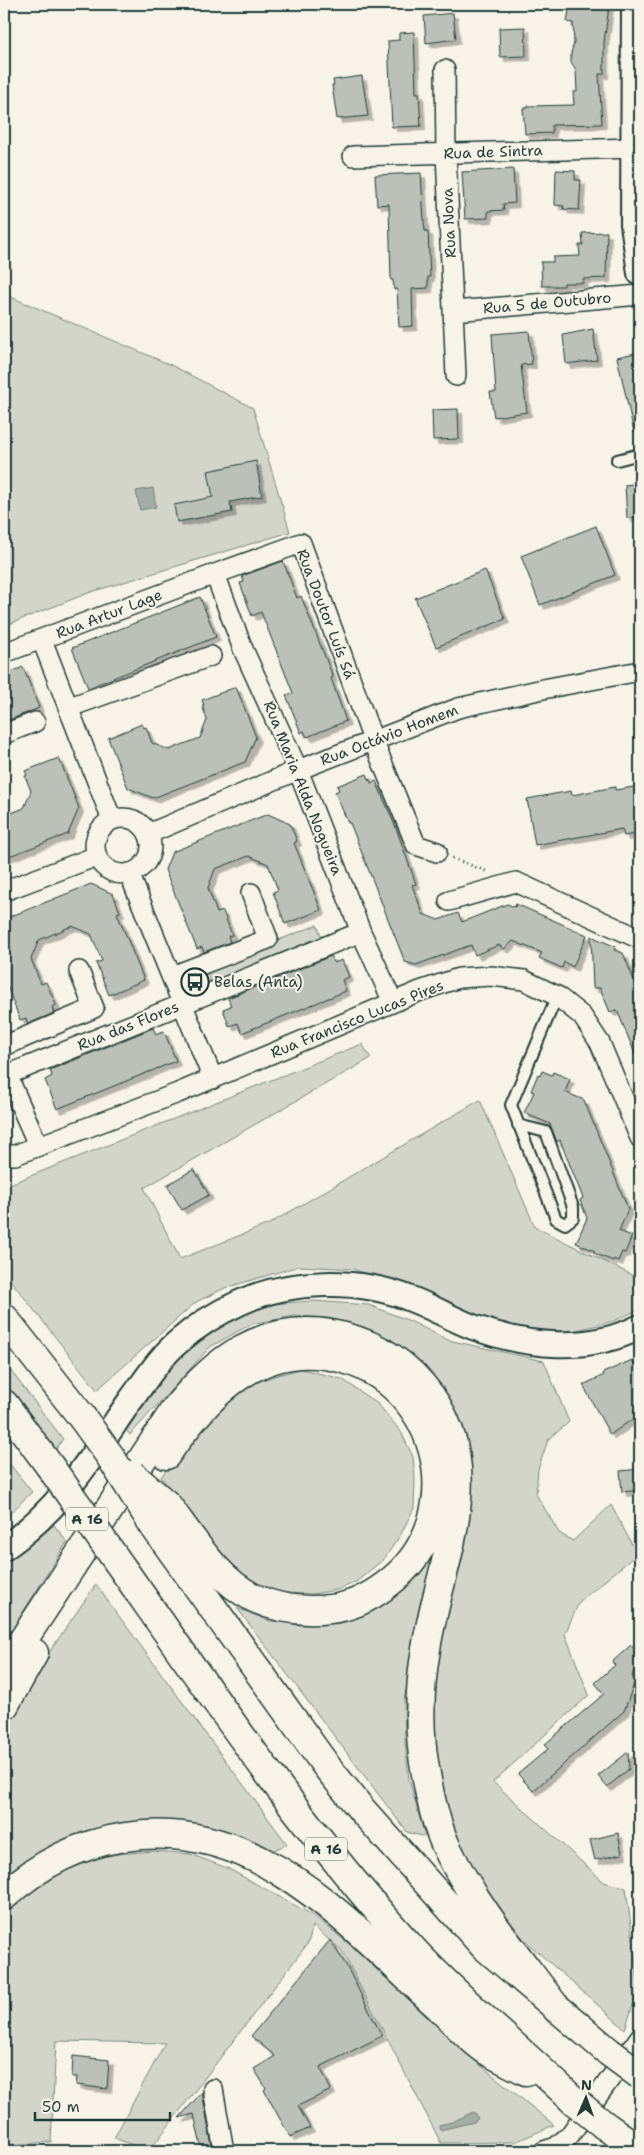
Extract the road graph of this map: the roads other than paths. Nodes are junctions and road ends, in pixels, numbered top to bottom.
1 (634, 4) edge
2 (445, 70) dead end
3 (634, 148) junction
4 (446, 153) junction
5 (353, 156) dead end
6 (640, 273) edge
7 (640, 295) edge
8 (454, 312) junction
9 (456, 376) dead end
10 (640, 454) edge
11 (618, 460) dead end
12 (214, 574) junction
13 (42, 640) junction
14 (4, 653) edge
15 (211, 656) dead end
16 (640, 672) edge
17 (70, 707) junction
18 (35, 722) dead end
19 (4, 734) edge
20 (373, 740) junction
21 (298, 770) junction
22 (112, 820) junction
23 (148, 834) junction
24 (438, 852) road end
25 (97, 856) junction
26 (129, 873) junction
27 (4, 891) edge
28 (251, 893) dead end
29 (449, 901) dead end
30 (361, 932) junction
31 (640, 939) edge
32 (79, 971) dead end
33 (172, 976) junction
34 (557, 996) junction
35 (393, 1002) junction
36 (183, 1004) junction
37 (4, 1046) edge
38 (5, 1071) edge
39 (213, 1079) junction
40 (518, 1125) junction
41 (640, 1138) edge
42 (38, 1145) junction
43 (4, 1155) edge
44 (4, 1318) edge
45 (640, 1327) edge
46 (4, 1404) edge
47 (161, 1516) junction
48 (4, 1548) edge
49 (4, 1669) edge
50 (4, 1706) edge
51 (4, 1896) edge
52 (557, 2009) junction
53 (640, 2037) edge
54 (640, 2075) edge
55 (213, 2089) dead end
56 (569, 2096) junction
57 (640, 2150) edge
58 (224, 2151) edge
59 (544, 2151) edge

1 - 3 street
2 - 4 street, Rua Nova
3 - 4 street, Rua de Sintra
3 - 6 street
4 - 5 street, Rua de Sintra
4 - 8 street, Rua Nova
7 - 8 street, Rua 5 de Outubro
8 - 9 street, Rua Nova
10 - 11 lane
12 - 13 street, Rua Artur Lage
12 - 20 street, Rua Doutor Luís Sá
12 - 21 street, Rua Maria Alda Nogueira
13 - 14 street, Rua Artur Lage
13 - 17 street
15 - 17 street
16 - 20 street, Rua Octávio Homem
17 - 22 street
18 - 19 street
20 - 21 street, Rua Octávio Homem
20 - 24 street, Rua Doutor Luís Sá
21 - 23 street, Rua Octávio Homem
21 - 30 street, Rua Maria Alda Nogueira
22 - 23 street
22 - 25 street
23 - 26 street
25 - 26 street
25 - 27 street
26 - 33 street
28 - 33 street
29 - 31 street
30 - 35 street, Rua Maria Alda Nogueira
30 - 36 street, Rua das Flores
32 - 37 street
33 - 36 street
34 - 35 street, Rua Francisco Lucas Pires
34 - 40 lane
34 - 41 street, Rua Francisco Lucas Pires
35 - 39 street, Rua Francisco Lucas Pires
36 - 38 street, Rua das Flores
36 - 39 street
38 - 42 street
39 - 42 street, Rua Francisco Lucas Pires
40 - 40 lane
42 - 43 street, Rua Francisco Lucas Pires
44 - 47 highway, bridge
45 - 48 street
46 - 56 highway, A 16, bridge
47 - 50 highway
47 - 52 highway
49 - 52 highway
51 - 56 highway
52 - 54 highway, bridge
53 - 59 street
55 - 58 street
56 - 57 highway, A 16, bridge

